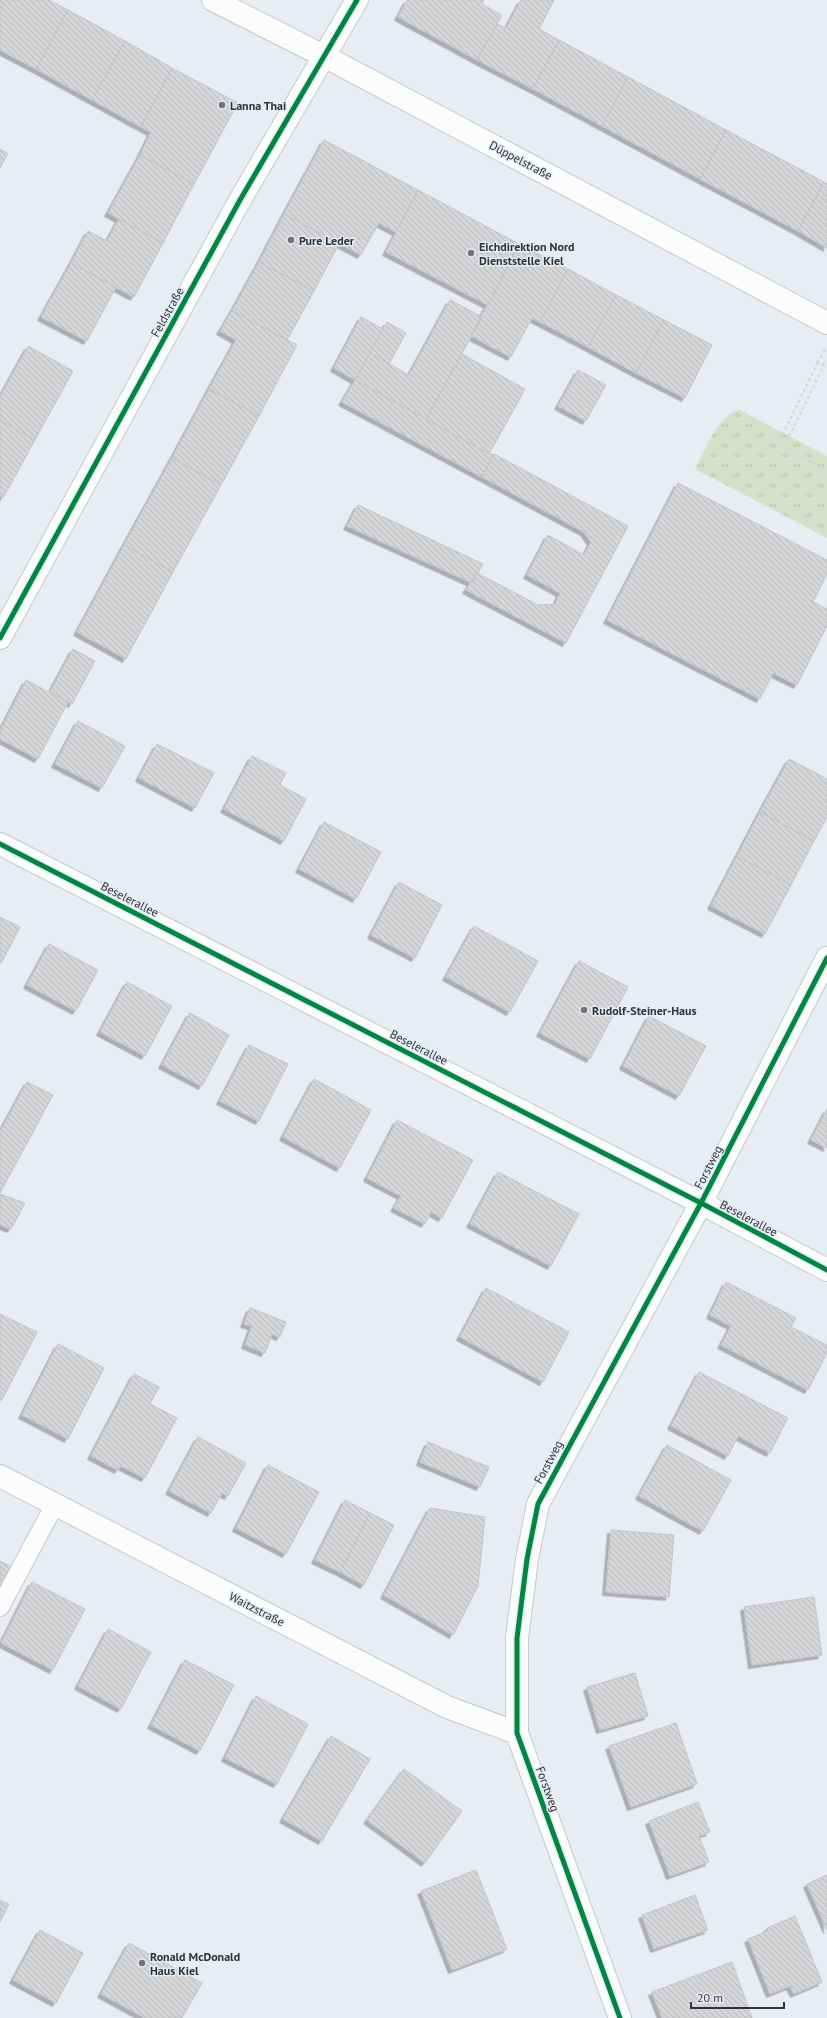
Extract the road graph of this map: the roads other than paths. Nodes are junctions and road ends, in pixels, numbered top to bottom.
1 (213, 0) edge
2 (357, 0) edge
3 (324, 56) junction
4 (827, 322) edge
5 (0, 638) edge
6 (0, 844) edge
7 (827, 958) edge
8 (701, 1203) junction
9 (827, 1270) edge
10 (0, 1476) edge
11 (55, 1504) junction
12 (0, 1607) edge
13 (517, 1733) junction
14 (620, 2018) edge

1 - 3 street, Düppelstraße
2 - 3 street, Feldstraße
3 - 4 street, Düppelstraße
3 - 5 street, Feldstraße
6 - 8 street, Beselerallee
7 - 8 street, Forstweg
8 - 9 street, Beselerallee
8 - 13 street, Forstweg
10 - 11 street, Waitzstraße
11 - 12 lane
11 - 13 street, Waitzstraße
13 - 14 street, Forstweg

